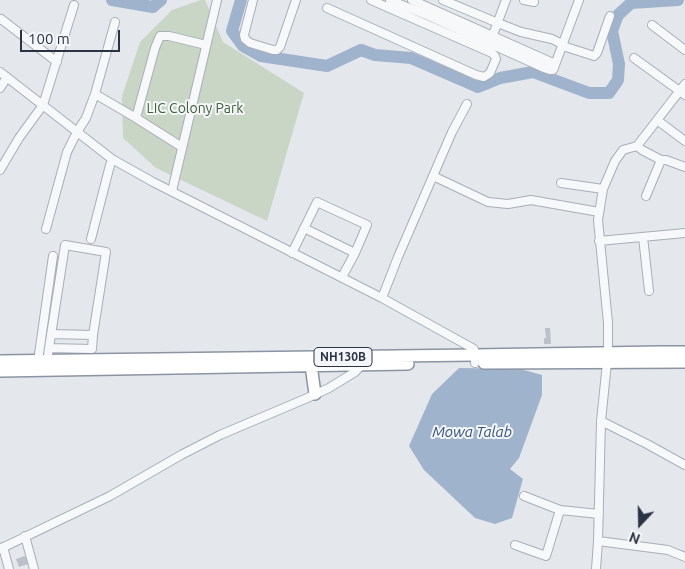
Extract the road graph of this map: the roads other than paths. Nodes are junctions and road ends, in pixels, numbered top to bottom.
1 (217, 0) edge
2 (253, 0) edge
3 (296, 0) edge
4 (370, 0) edge
5 (390, 0) edge
6 (443, 0) edge
7 (506, 0) edge
8 (524, 0) edge
9 (578, 0) edge
10 (534, 2) dead end
11 (416, 4) edge
12 (74, 5) dead end
13 (327, 8) dead end
14 (610, 16) dead end
15 (412, 18) junction
16 (0, 20) edge
17 (115, 22) dead end
18 (498, 23) junction
19 (652, 26) dead end
20 (492, 40) junction
21 (526, 42) junction
22 (562, 44) junction
23 (206, 45) junction
24 (685, 50) edge
25 (634, 58) dead end
26 (57, 62) junction
27 (554, 65) junction
28 (0, 72) edge
29 (7, 77) junction
30 (0, 88) edge
31 (683, 90) edge
32 (95, 94) junction
33 (467, 104) dead end
34 (44, 105) junction
35 (136, 118) junction
36 (658, 120) junction
37 (77, 132) junction
38 (685, 141) edge
39 (637, 146) junction
40 (182, 147) junction
41 (112, 159) junction
42 (661, 160) junction
43 (685, 167) edge
44 (0, 170) edge
45 (433, 176) junction
46 (561, 183) dead end
47 (603, 189) junction
48 (172, 192) junction
49 (646, 196) dead end
50 (599, 212) junction
51 (304, 228) junction
52 (46, 229) dead end
53 (685, 233) edge
54 (643, 237) junction
55 (91, 239) dead end
56 (599, 241) junction
57 (292, 253) junction
58 (355, 253) junction
59 (53, 256) dead end
60 (342, 277) junction
61 (649, 291) dead end
62 (382, 298) junction
63 (51, 334) junction
64 (93, 336) junction
65 (49, 348) junction
66 (685, 352) edge
67 (608, 357) junction
68 (475, 359) junction
69 (0, 361) edge
70 (43, 361) junction
71 (685, 362) edge
72 (362, 365) junction
73 (312, 366) junction
74 (0, 371) edge
75 (315, 394) junction
76 (601, 421) junction
77 (685, 465) edge
78 (524, 496) dead end
79 (560, 510) junction
80 (599, 514) junction
81 (25, 536) junction
82 (598, 541) junction
83 (515, 545) dead end
84 (2, 548) edge
85 (685, 557) edge
86 (9, 569) edge
87 (34, 569) edge
88 (596, 569) edge

1 - 23 street
2 - 3 street
4 - 15 street
5 - 11 street
6 - 18 street
7 - 18 street
8 - 10 street
9 - 22 street
11 - 15 street
11 - 20 street
12 - 26 street
13 - 15 street
14 - 22 street
16 - 26 street
17 - 32 street
18 - 20 street
18 - 21 street
19 - 24 street
20 - 21 street
20 - 27 street
21 - 22 street
21 - 27 street
22 - 27 street
23 - 35 street
23 - 40 street
25 - 31 street
26 - 34 street
28 - 29 street
29 - 30 street
29 - 34 street
31 - 36 street
32 - 35 street
32 - 37 street
33 - 45 street
34 - 37 street
34 - 44 street
35 - 40 street
36 - 38 street
36 - 39 street
37 - 41 street
37 - 52 street
39 - 42 street
39 - 47 street
40 - 48 street
41 - 48 street
41 - 55 street
42 - 43 street
42 - 49 street
45 - 50 street
45 - 62 street
46 - 47 street
47 - 50 street
48 - 57 street
50 - 56 street
51 - 57 street
51 - 58 street
51 - 58 street
53 - 54 street
54 - 56 street
54 - 61 street
56 - 67 street
57 - 60 street
58 - 60 street
59 - 70 street
60 - 62 street
62 - 68 street
63 - 64 street
63 - 64 street
63 - 65 street
64 - 65 street
65 - 70 street
66 - 67 highway, NH130B
67 - 68 highway, NH130B
67 - 71 highway, NH130B
67 - 76 street
68 - 70 highway, NH130B
68 - 72 highway, NH130B
69 - 70 highway, NH130B
72 - 73 highway, NH130B
72 - 75 street
73 - 74 highway, NH130B
73 - 75 highway
75 - 81 street
76 - 77 street
76 - 80 street
78 - 79 street
79 - 80 street
79 - 83 street
80 - 82 street
81 - 84 street
81 - 87 street
82 - 85 street
82 - 88 street
84 - 86 street

